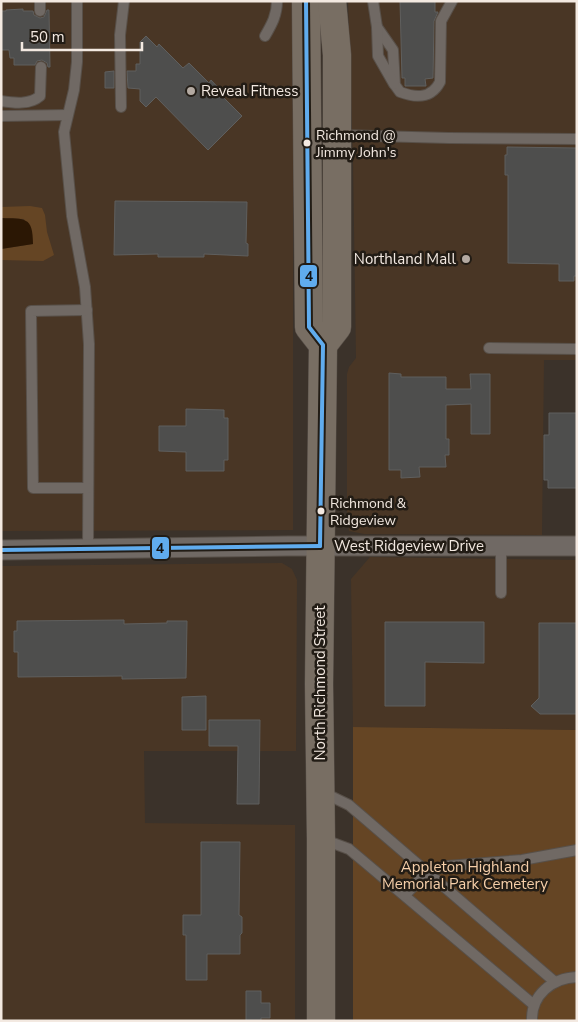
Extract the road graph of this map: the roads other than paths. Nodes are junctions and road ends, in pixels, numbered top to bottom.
1 (76, 1) edge
2 (124, 1) edge
3 (277, 1) edge
4 (306, 1) edge
5 (332, 1) edge
6 (373, 1) edge
7 (452, 1) edge
8 (377, 27) junction
9 (264, 36) dead end
10 (41, 67) dead end
11 (395, 85) junction
12 (1, 100) edge
13 (121, 107) dead end
14 (67, 115) junction
15 (1, 116) edge
16 (337, 135) junction
17 (577, 139) edge
18 (87, 310) junction
19 (322, 345) junction
20 (489, 348) dead end
21 (577, 348) edge
22 (88, 488) junction
23 (501, 545) junction
24 (320, 546) junction
25 (577, 546) edge
26 (88, 549) junction
27 (1, 550) edge
28 (501, 593) dead end
29 (321, 791) junction
30 (322, 839) junction
31 (577, 850) edge
32 (427, 872) junction
33 (405, 895) junction
34 (577, 977) edge
35 (555, 982) junction
36 (534, 1005) junction
37 (321, 1021) edge
38 (532, 1021) edge

1 - 14 lane
2 - 13 lane
3 - 9 lane
4 - 19 main road
5 - 16 main road
6 - 8 lane
7 - 11 lane
8 - 11 lane
8 - 11 lane
10 - 12 lane
14 - 15 lane
14 - 18 lane
16 - 17 lane
16 - 19 main road
18 - 22 lane
18 - 22 lane
19 - 24 main road, North Richmond Street
20 - 21 lane
22 - 26 lane
23 - 24 street, West Ridgeview Drive
23 - 25 street, West Ridgeview Drive
23 - 28 lane
24 - 26 street, West Ridgeview Drive
24 - 29 main road, North Richmond Street
26 - 27 street, West Ridgeview Drive
29 - 30 main road, North Richmond Street
29 - 32 lane
30 - 33 lane
30 - 37 main road, North Richmond Street
31 - 32 lane
32 - 33 lane
32 - 35 lane
33 - 36 lane
34 - 35 lane
35 - 36 lane
36 - 38 lane

